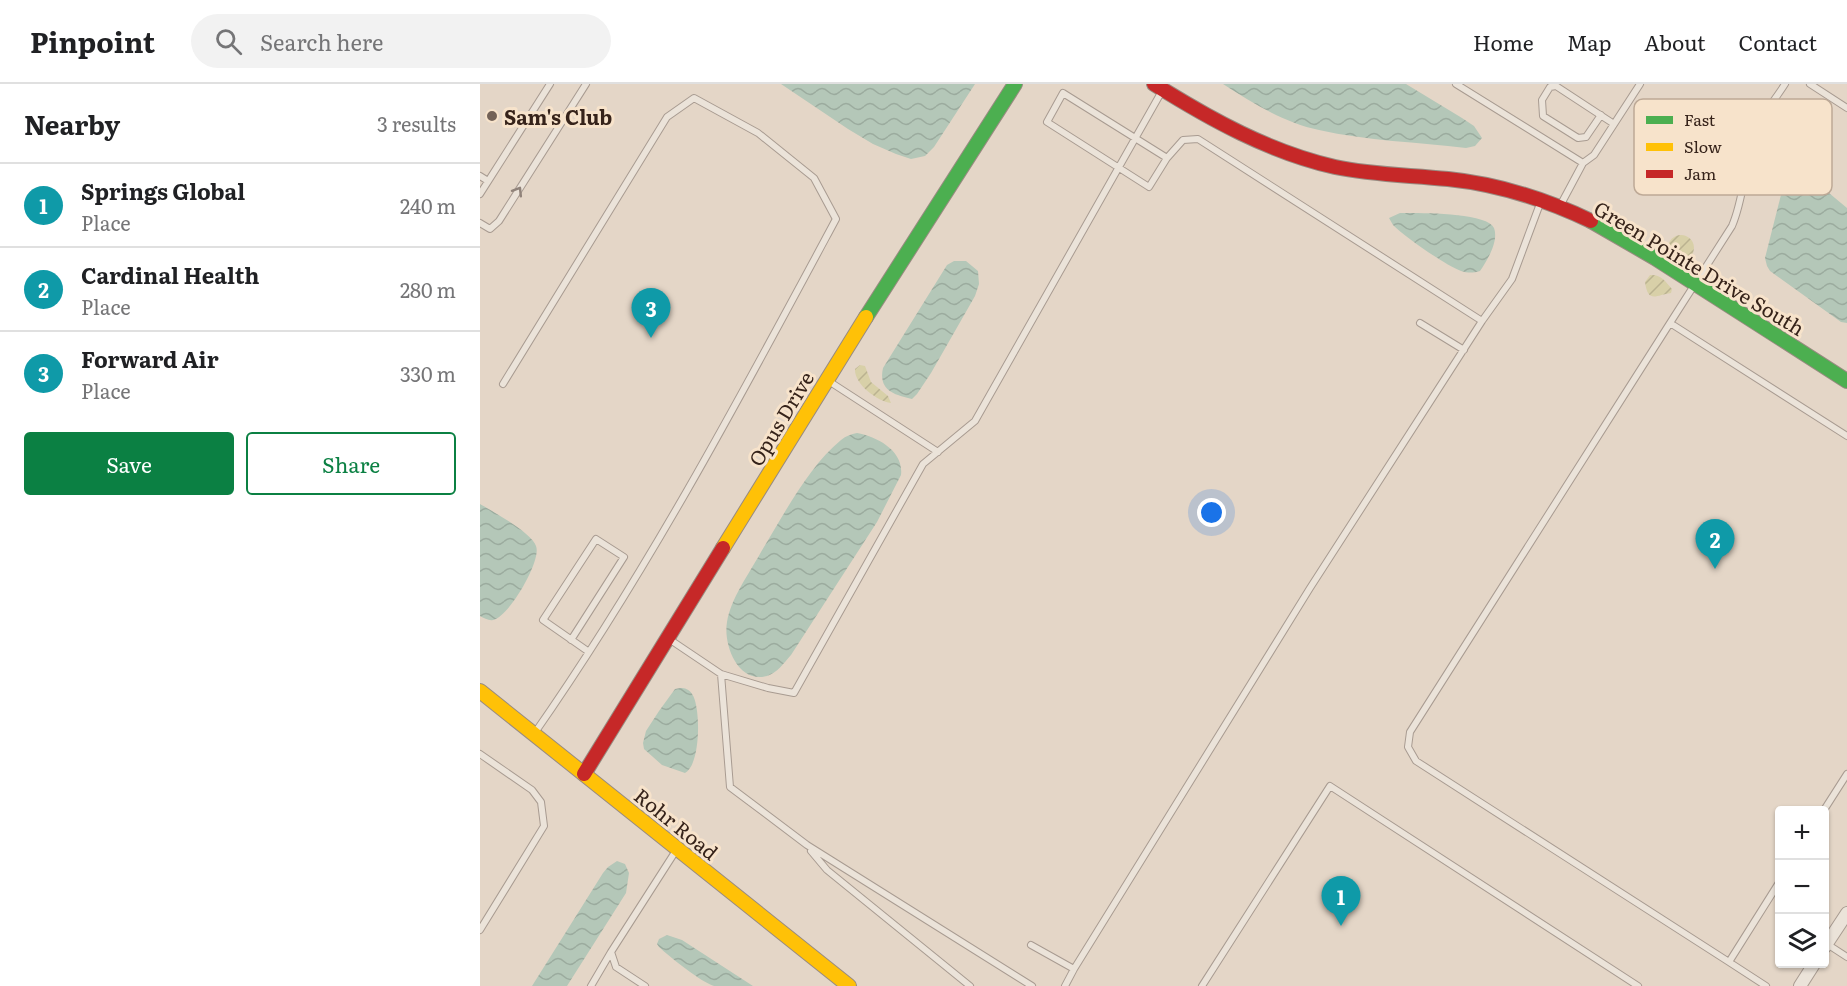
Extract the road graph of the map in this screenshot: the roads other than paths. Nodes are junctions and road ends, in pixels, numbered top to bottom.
1 (550, 84) edge
2 (586, 84) edge
3 (1014, 84) edge
4 (1456, 84) edge
5 (1640, 84) edge
6 (1785, 84) edge
7 (1810, 84) edge
8 (1158, 87) edge
9 (1776, 99) edge
10 (1847, 108) edge
11 (1601, 115) junction
12 (1614, 124) junction
13 (1135, 138) junction
14 (1167, 158) junction
15 (1583, 163) junction
16 (1118, 169) junction
17 (480, 176) edge
18 (488, 181) junction
19 (480, 194) edge
20 (1742, 195) edge
21 (1541, 200) junction
22 (1559, 207) junction
23 (480, 223) edge
24 (1695, 283) junction
25 (1482, 321) junction
26 (1420, 323) dead end
27 (1670, 323) junction
28 (1464, 350) junction
29 (826, 380) junction
30 (1847, 381) edge
31 (503, 384) dead end
32 (1847, 436) edge
33 (938, 452) junction
34 (669, 639) junction
35 (571, 640) junction
36 (589, 652) junction
37 (721, 674) junction
38 (480, 691) edge
39 (534, 734) junction
40 (480, 754) edge
41 (584, 774) junction
42 (1847, 774) edge
43 (1827, 806) edge
44 (807, 845) junction
45 (678, 849) junction
46 (1775, 887) edge
47 (1847, 913) edge
48 (480, 930) edge
49 (1829, 941) edge
50 (1031, 945) dead end
51 (1829, 948) edge
52 (611, 952) junction
53 (1847, 957) edge
54 (1729, 962) junction
55 (1811, 968) edge
56 (1074, 969) junction
57 (641, 985) edge
58 (591, 986) edge
59 (849, 986) edge
60 (970, 986) edge
61 (1032, 986) edge
62 (1065, 986) edge
63 (1202, 986) edge
64 (1638, 986) edge
65 (1766, 986) edge
66 (1800, 986) edge

1 - 18 lane
23 -> 2 lane
3 - 29 street, Opus Drive
4 - 15 lane
5 - 12 lane
6 - 9 lane
7 - 10 lane
8 - 13 lane
8 - 21 street, Green Pointe Drive South
11 - 11 lane
11 - 12 lane
12 - 15 lane
13 - 14 lane
13 - 16 lane
13 - 16 lane
14 - 16 lane
14 - 25 lane
15 - 22 lane
16 - 33 lane
17 - 18 lane
18 - 19 lane
20 - 24 lane
21 - 22 street, Green Pointe Drive South
21 - 25 lane
22 - 24 street, Green Pointe Drive South
24 - 27 lane
24 - 30 street, Green Pointe Drive South
25 - 28 lane
26 - 28 lane
27 - 32 lane
27 - 54 lane
28 - 56 lane
29 - 33 lane
29 - 34 street, Opus Drive
31 - 36 lane
33 - 37 lane
34 - 37 lane
34 - 41 street, Opus Drive
35 - 35 lane
35 - 36 lane
36 - 39 lane
37 - 44 lane
38 - 39 street, Rohr Road
39 - 41 street, Rohr Road
40 - 48 lane
41 - 45 street, Rohr Road
42 - 43 lane
44 - 60 lane
44 - 61 lane
45 - 52 lane
45 - 59 street, Rohr Road
46 - 54 lane
47 - 49 street
50 - 56 lane
51 - 53 lane
52 - 57 lane
52 - 58 lane
54 - 65 lane
55 - 66 street
56 - 62 lane
63 - 64 lane

